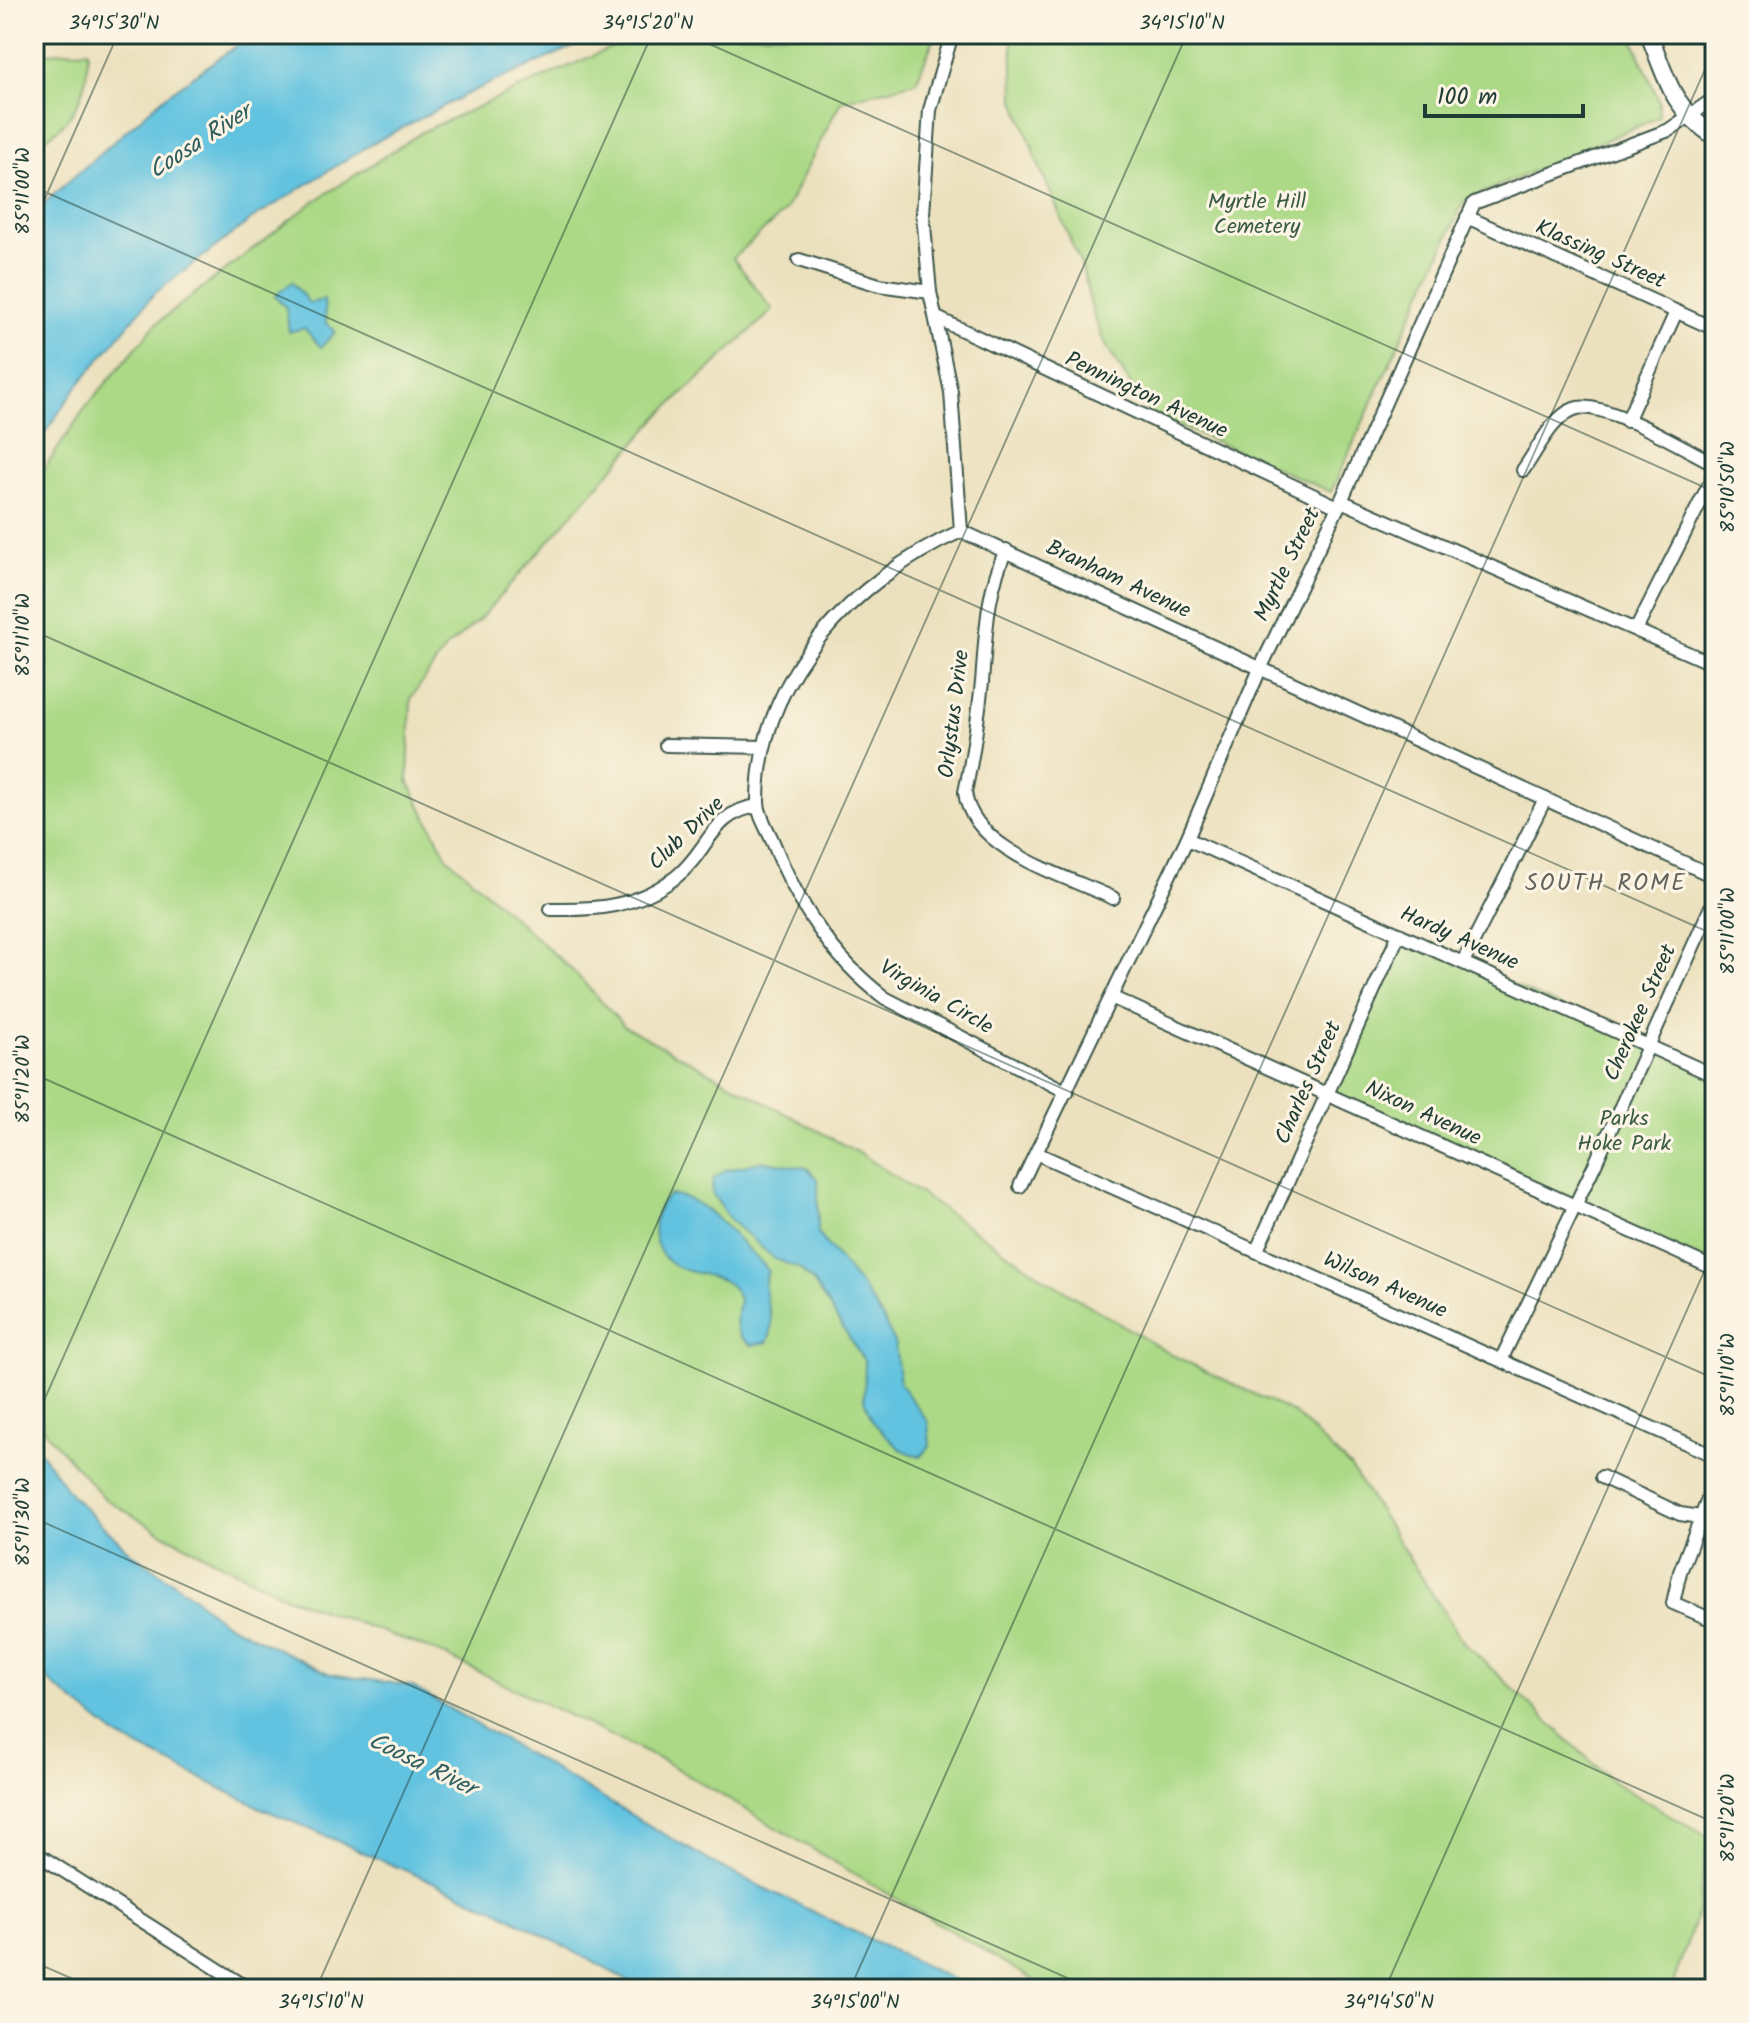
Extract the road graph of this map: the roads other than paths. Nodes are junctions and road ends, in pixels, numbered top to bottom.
1 (952, 34) edge
2 (1649, 34) edge
3 (1715, 98) edge
4 (1689, 119) junction
5 (1715, 137) edge
6 (1467, 217) junction
7 (799, 260) dead end
8 (930, 292) junction
9 (1676, 312) junction
10 (939, 319) junction
11 (1715, 329) edge
12 (1627, 421) junction
13 (1715, 464) edge
14 (1523, 470) dead end
15 (1715, 473) edge
16 (1339, 504) junction
17 (961, 531) junction
18 (1006, 550) junction
19 (1637, 628) junction
20 (1715, 665) edge
21 (1260, 669) junction
22 (666, 745) dead end
23 (764, 747) junction
24 (1545, 799) junction
25 (758, 806) junction
26 (1187, 839) junction
27 (1715, 877) edge
28 (1113, 898) dead end
29 (1715, 898) edge
30 (551, 909) dead end
31 (1399, 934) junction
32 (1463, 962) junction
33 (1113, 998) junction
34 (1648, 1046) junction
35 (1715, 1076) edge
36 (1327, 1091) junction
37 (1067, 1092) junction
38 (1038, 1154) junction
39 (1020, 1186) dead end
40 (1576, 1206) junction
41 (1257, 1250) junction
42 (1715, 1269) edge
43 (1501, 1360) junction
44 (1715, 1456) edge
45 (1602, 1477) dead end
46 (1715, 1481) edge
47 (1701, 1517) junction
48 (1715, 1621) edge
49 (34, 1852) edge
50 (240, 1988) edge

1 - 8 street
2 - 4 main road
3 - 4 street, Myrtle Street
4 - 5 main road
4 - 6 street, Myrtle Street
6 - 9 street, Klassing Street
6 - 16 street, Myrtle Street
7 - 8 street
8 - 10 street
9 - 11 street, Klassing Street
9 - 12 street
10 - 16 street, Pennington Avenue
10 - 17 street
12 - 13 street
12 - 14 street
15 - 19 street
16 - 19 street, Pennington Avenue
16 - 21 street, Myrtle Street
17 - 18 street, Branham Avenue
17 - 23 street, Virginia Circle
18 - 21 street, Branham Avenue
18 - 28 street, Orlystus Drive
19 - 20 street, Pennington Avenue
21 - 24 street, Branham Avenue
21 - 26 street, Myrtle Street
22 - 23 street
23 - 25 street, Virginia Circle
24 - 27 street, Branham Avenue
24 - 32 street
25 - 30 street, Club Drive
25 - 37 street, Virginia Circle
26 - 31 street, Hardy Avenue
26 - 33 street, Myrtle Street
29 - 34 street, Cherokee Street
31 - 32 street, Hardy Avenue
31 - 36 street, Charles Street
32 - 34 street, Hardy Avenue
33 - 36 street, Nixon Avenue
33 - 37 street, Myrtle Street
34 - 35 street, Hardy Avenue
34 - 40 street, Cherokee Street
36 - 40 street, Nixon Avenue
36 - 41 street, Charles Street
37 - 38 street, Myrtle Street
38 - 39 street, Myrtle Street
38 - 41 street, Wilson Avenue
40 - 42 street, Nixon Avenue
40 - 43 street, Cherokee Street
41 - 43 street, Wilson Avenue
43 - 44 street, Wilson Avenue
45 - 47 street
46 - 47 street
47 - 48 street
49 - 50 street

